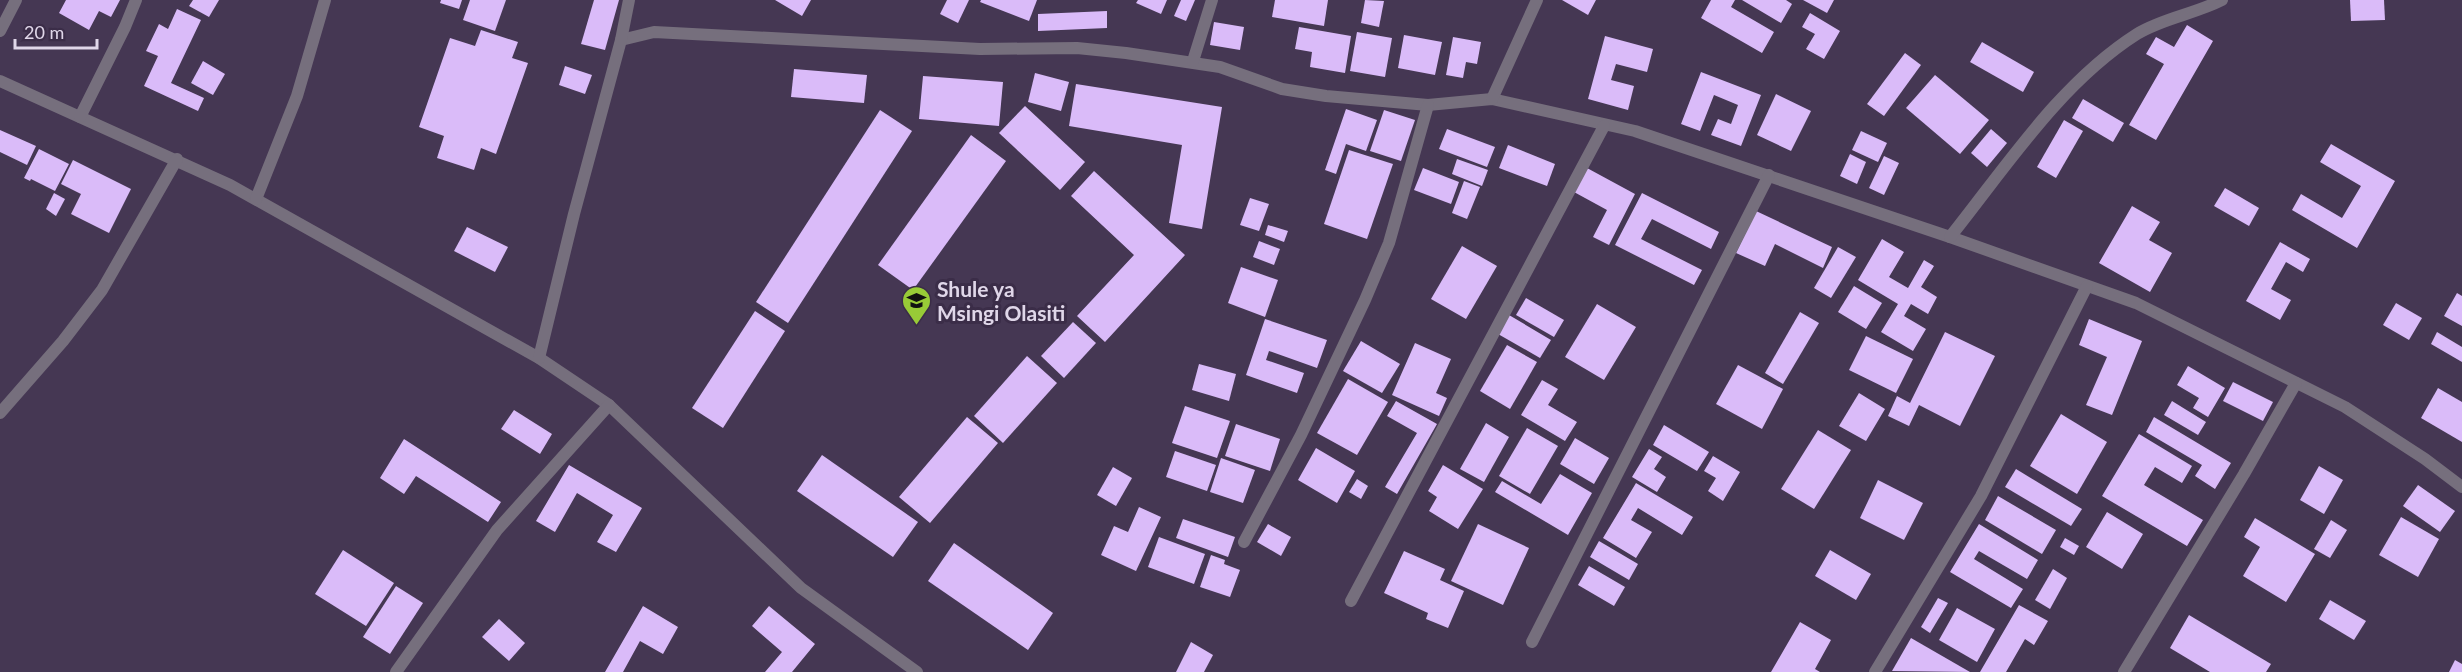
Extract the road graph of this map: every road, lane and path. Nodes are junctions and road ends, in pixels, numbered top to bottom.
1 (16, 0) edge
2 (136, 0) edge
3 (325, 0) edge
4 (629, 0) edge
5 (1212, 0) edge
6 (1537, 0) edge
7 (2222, 0) edge
8 (0, 31) edge
9 (621, 40) junction
10 (1192, 61) junction
11 (0, 81) edge
12 (1492, 99) junction
13 (1428, 105) junction
14 (80, 117) junction
15 (1604, 126) junction
16 (177, 159) junction
17 (1768, 175) junction
18 (256, 199) junction
19 (1950, 237) junction
20 (2087, 286) junction
21 (539, 358) junction
22 (2296, 383) junction
23 (609, 405) junction
24 (0, 413) edge
25 (2462, 487) edge
26 (1244, 542) dead end
27 (1351, 602) dead end
28 (1532, 642) dead end
29 (396, 672) edge
30 (917, 672) edge
31 (1875, 672) edge
32 (2124, 672) edge

1 - 8 street
2 - 14 street
3 - 18 street
4 - 9 street
5 - 10 street
6 - 12 street
7 - 19 street
9 - 10 street
9 - 21 street
10 - 13 street
11 - 14 street
12 - 13 street
12 - 15 street
13 - 26 street
14 - 16 street
15 - 17 street
15 - 27 street
16 - 18 street
16 - 24 street
17 - 19 street
17 - 28 street
18 - 21 street
19 - 20 street
20 - 22 street
20 - 31 street
21 - 23 street
22 - 25 street
22 - 32 street
23 - 29 street
23 - 30 street

